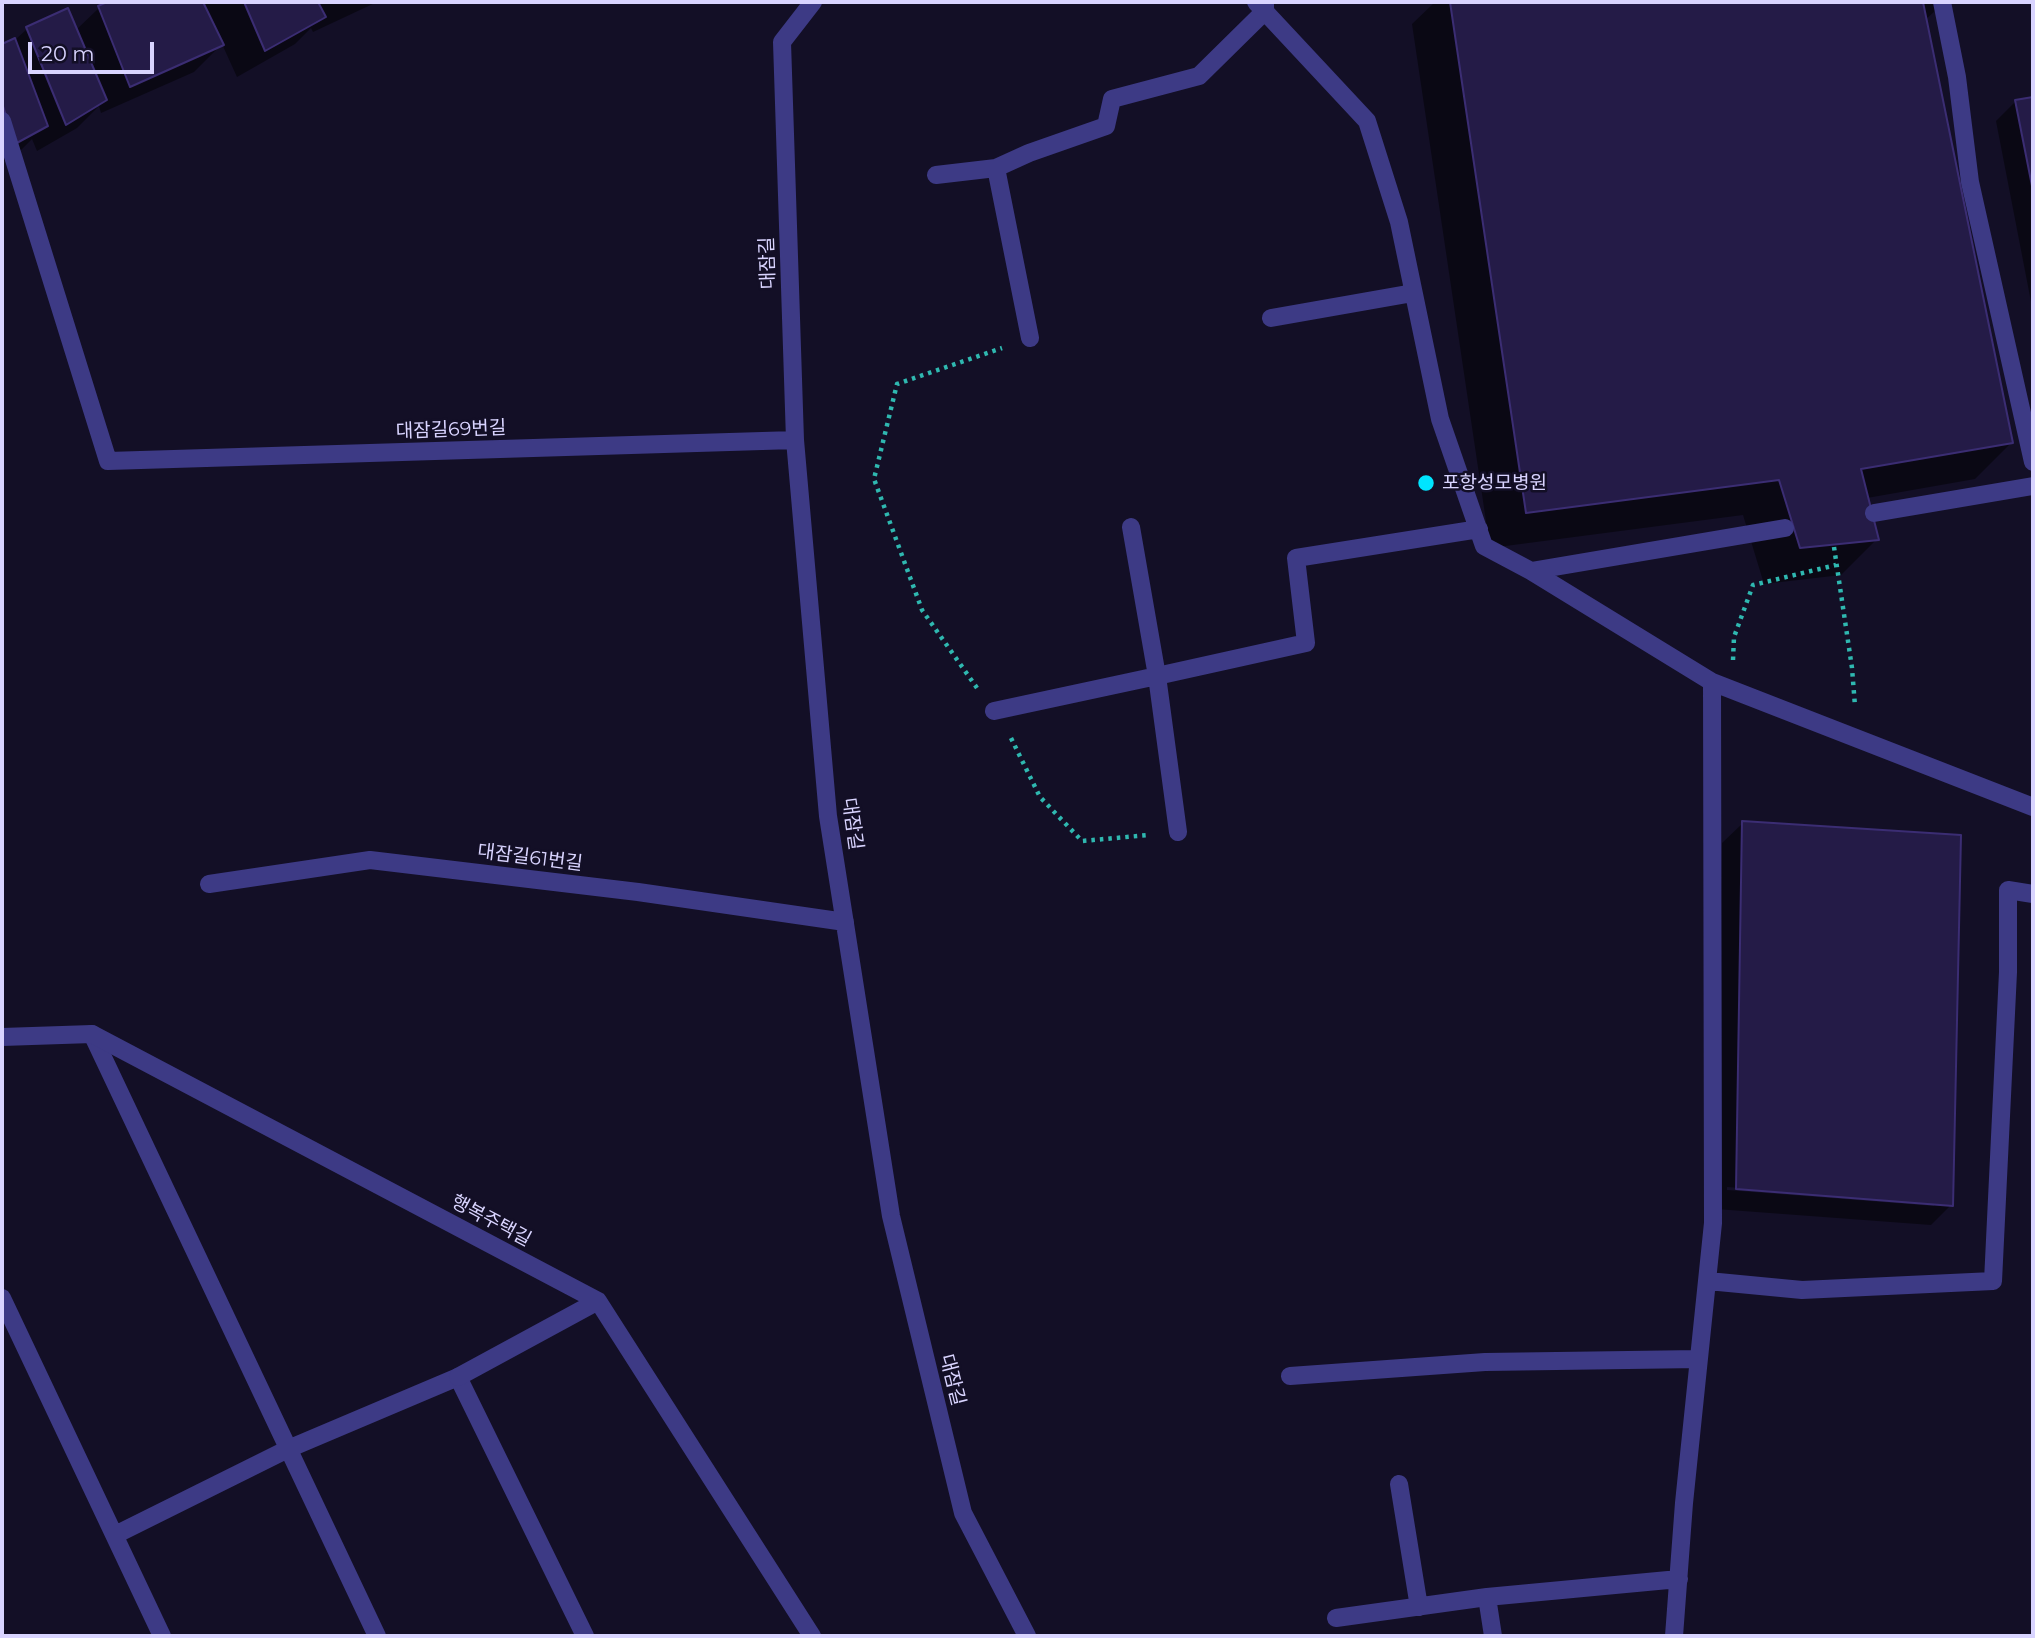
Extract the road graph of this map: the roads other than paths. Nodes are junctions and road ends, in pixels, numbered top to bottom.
1 (813, 2) edge
2 (1942, 2) edge
3 (1262, 5) edge
4 (2, 121) edge
5 (996, 168) junction
6 (936, 176) dead end
7 (1413, 293) junction
8 (1271, 318) dead end
9 (1030, 338) road end
10 (795, 440) junction
11 (2033, 462) edge
12 (2033, 486) edge
13 (1874, 513) dead end
14 (1131, 527) dead end
15 (1785, 528) dead end
16 (1479, 529) junction
17 (1531, 571) junction
18 (1157, 676) junction
19 (1712, 682) junction
20 (994, 711) road end
21 (2033, 807) edge
22 (1178, 832) road end
23 (209, 884) dead end
24 (2033, 894) edge
25 (845, 922) junction
26 (92, 1034) junction
27 (2, 1037) edge
28 (1707, 1281) junction
29 (2, 1297) edge
30 (598, 1301) junction
31 (1699, 1359) junction
32 (1290, 1376) dead end
33 (458, 1377) junction
34 (288, 1449) junction
35 (1399, 1484) dead end
36 (115, 1535) junction
37 (1679, 1578) junction
38 (1487, 1597) junction
39 (1419, 1607) junction
40 (1336, 1618) dead end
41 (162, 1636) edge
42 (377, 1636) edge
43 (585, 1636) edge
44 (812, 1636) edge
45 (1027, 1636) edge
46 (1493, 1636) edge
47 (1674, 1636) edge

1 - 10 street, 대잠길
2 - 11 street
3 - 5 street
3 - 7 street
4 - 10 street, 대잠길69번길
5 - 6 street
5 - 9 street
7 - 8 street
7 - 16 street
10 - 25 street, 대잠길
12 - 13 street
14 - 18 street
15 - 17 street
16 - 17 street
16 - 18 street
17 - 19 street
18 - 20 street
18 - 22 street
19 - 21 street
19 - 28 street
23 - 25 street, 대잠길61번길
24 - 28 street
25 - 45 street, 대잠길
26 - 27 street, 행복주택길
26 - 30 street, 행복주택길
26 - 34 street
28 - 31 street
29 - 36 street
30 - 33 street
30 - 44 street, 행복주택길
31 - 32 street
31 - 37 street
33 - 34 street
33 - 43 street
34 - 36 street
34 - 42 street
35 - 39 street
36 - 41 street
37 - 38 street
37 - 47 street
38 - 39 street
38 - 46 street
39 - 40 street

